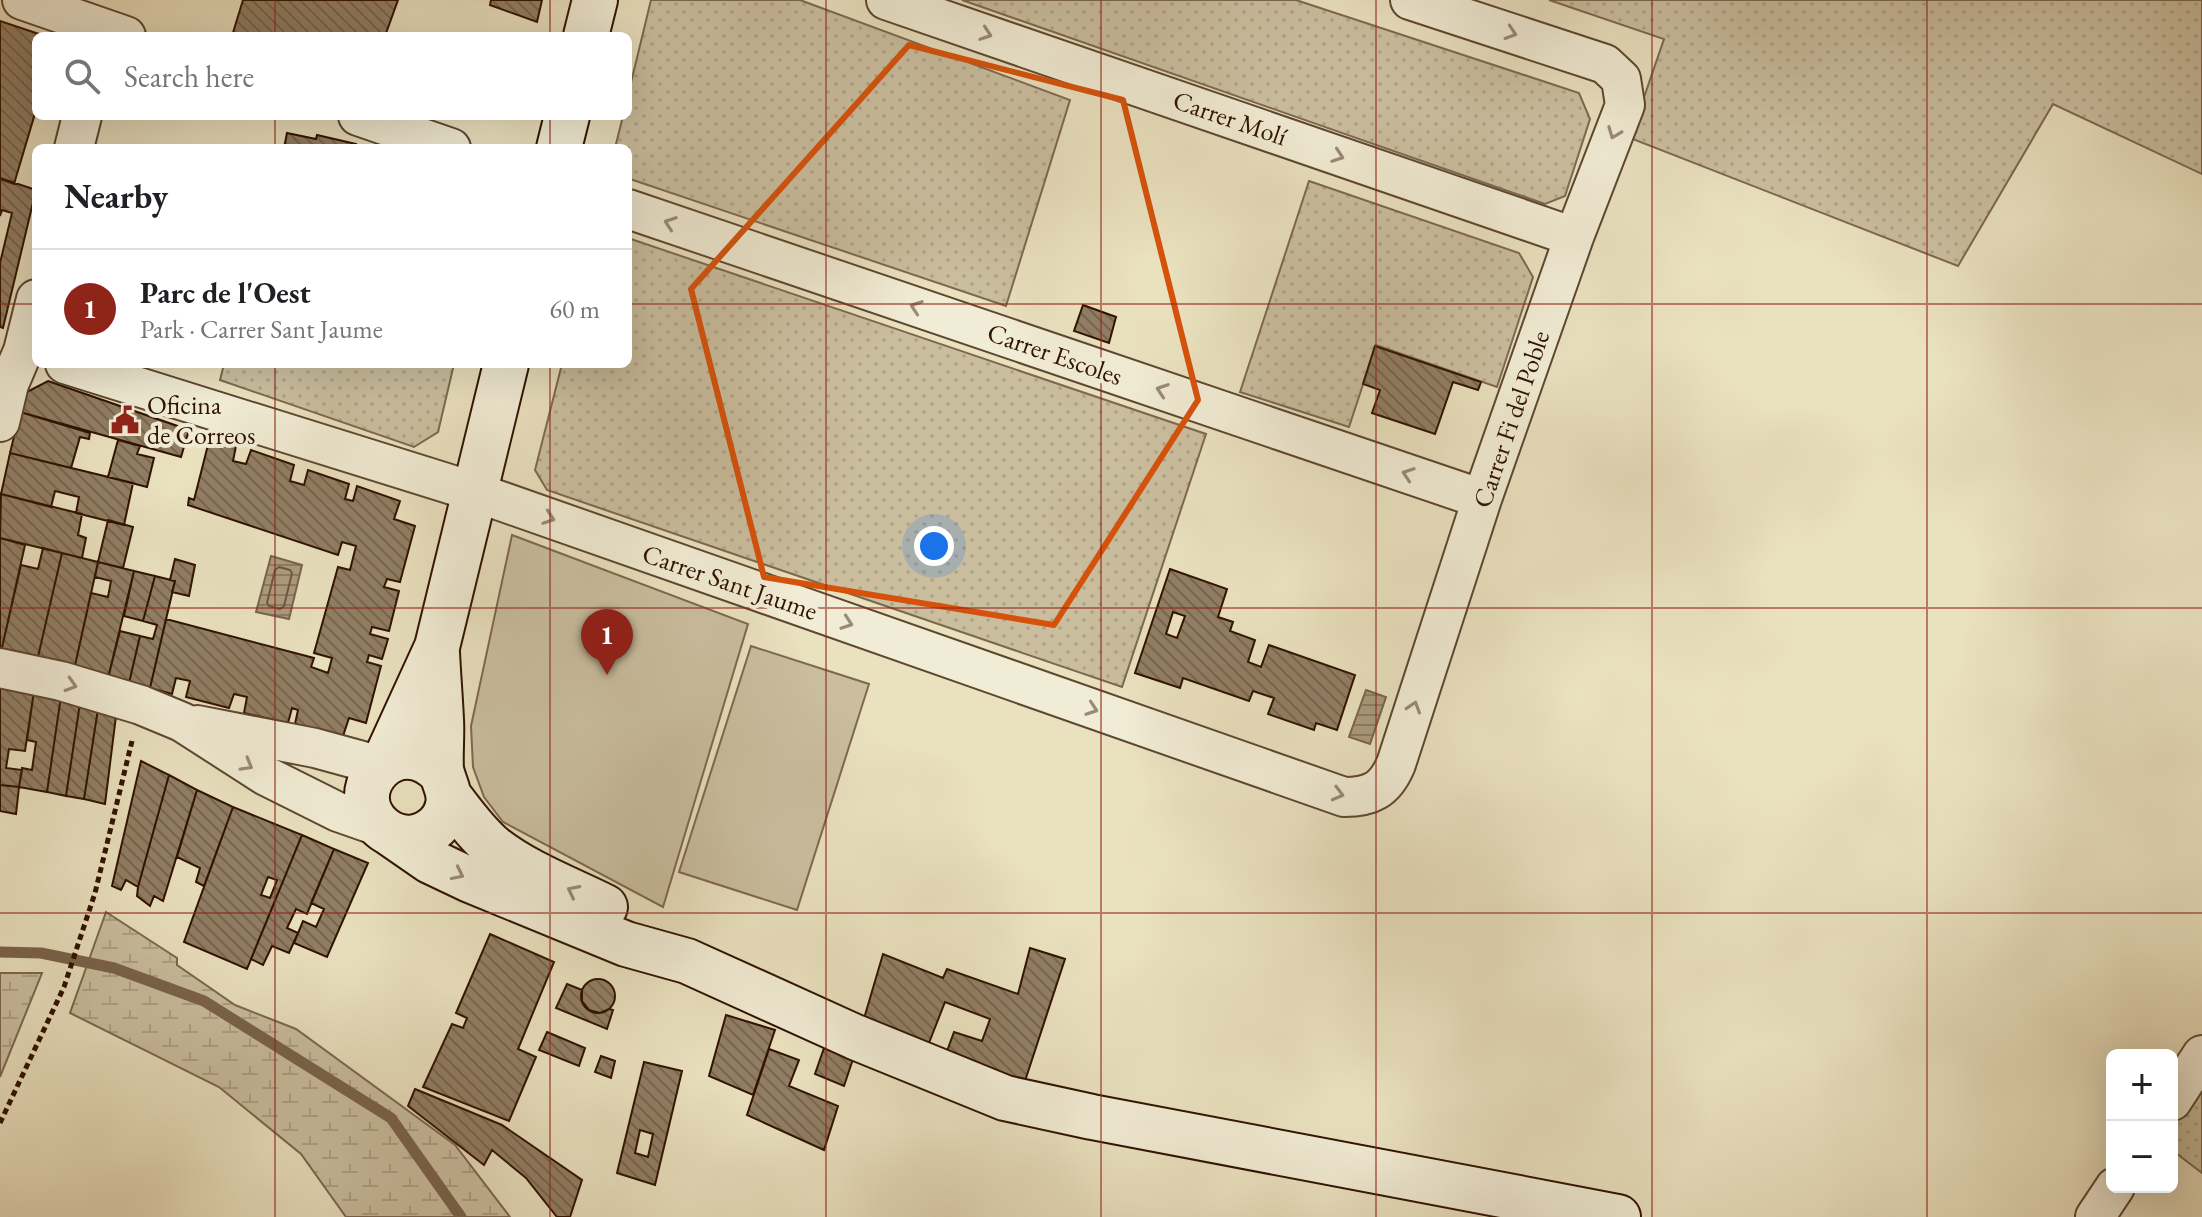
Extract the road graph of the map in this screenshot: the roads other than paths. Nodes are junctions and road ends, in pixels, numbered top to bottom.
1 (22, 0) edge
2 (595, 0) edge
3 (886, 0) edge
4 (1410, 0) edge
5 (110, 25) edge
6 (587, 32) edge
7 (81, 120) edge
8 (370, 120) edge
9 (566, 120) edge
10 (75, 144) edge
11 (439, 144) edge
12 (560, 144) edge
13 (632, 210) edge
14 (1574, 237) junction
15 (32, 312) edge
16 (20, 350) edge
17 (78, 368) edge
18 (505, 368) edge
19 (0, 422) edge
20 (475, 492) junction
21 (1482, 499) junction
22 (437, 647) junction
23 (0, 668) edge
24 (182, 722) junction
25 (382, 765) junction
26 (1389, 781) joint
27 (445, 785) junction
28 (386, 830) junction
29 (687, 961) junction
30 (2202, 1055) edge
31 (2178, 1092) edge
32 (2111, 1193) edge
33 (1618, 1217) edge
34 (2095, 1217) edge

1 - 5 street
2 - 6 street
3 -> 14 street, Carrer Molí
4 -> 14 street, Carrer Fi del Poble
7 - 10 street
8 - 11 street
9 - 12 street
21 -> 13 street, Carrer Escoles
14 - 21 street, Carrer Fi del Poble
15 - 16 street
16 - 19 street
17 - 20 street, Carrer Sant Jaume
18 - 20 street
20 - 22 street
20 -> 26 street, Carrer Sant Jaume
26 -> 21 street, Carrer Fi del Poble
22 - 25 street
22 - 27 street
23 -> 24 street
24 - 25 street
24 -> 28 street
25 - 27 street
25 - 28 street
27 - 28 street
29 -> 27 street
28 -> 29 street
29 - 33 street
30 - 31 street
32 - 34 street

